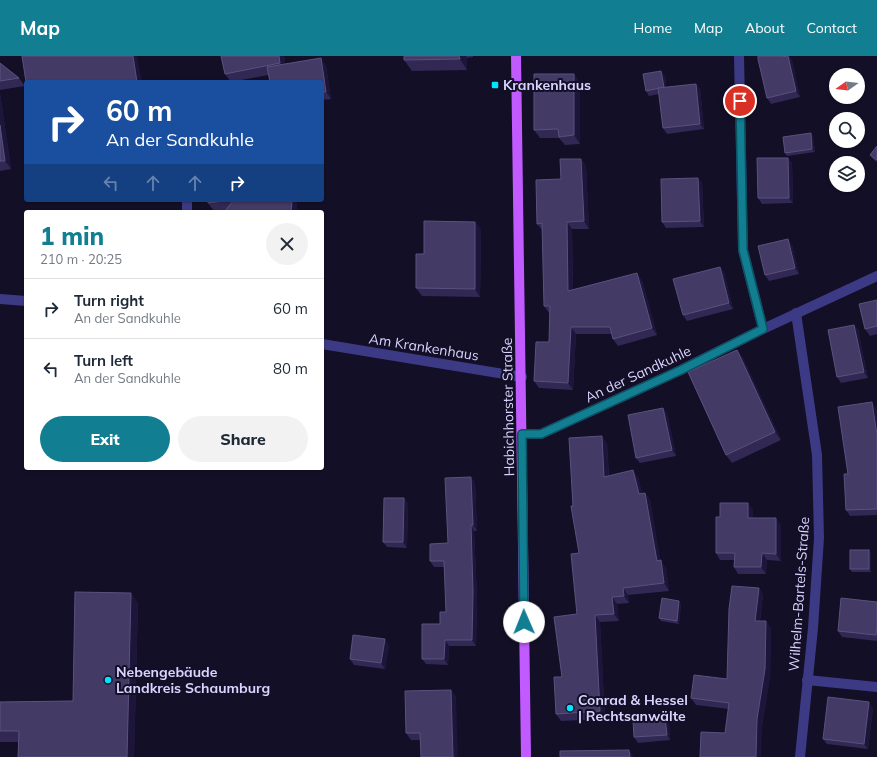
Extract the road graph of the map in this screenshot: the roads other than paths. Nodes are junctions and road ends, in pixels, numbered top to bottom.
1 (516, 56) edge
2 (739, 56) edge
3 (877, 276) edge
4 (0, 299) edge
5 (24, 301) edge
6 (796, 313) junction
7 (763, 329) junction
8 (324, 344) edge
9 (522, 376) junction
10 (522, 434) junction
11 (807, 680) junction
12 (877, 687) edge
13 (526, 757) edge
14 (800, 757) edge

1 - 9 main road, Habichhorster Straße
2 - 7 street
3 - 6 street, An der Sandkuhle
4 - 5 street
6 - 7 street, An der Sandkuhle
6 - 11 street, Wilhelm-Bartels-Straße
7 - 10 street, An der Sandkuhle
8 - 9 street, Am Krankenhaus
9 - 10 main road, Habichhorster Straße
10 - 13 main road, Habichhorster Straße
11 - 12 street
11 - 14 street, Wilhelm-Bartels-Straße

